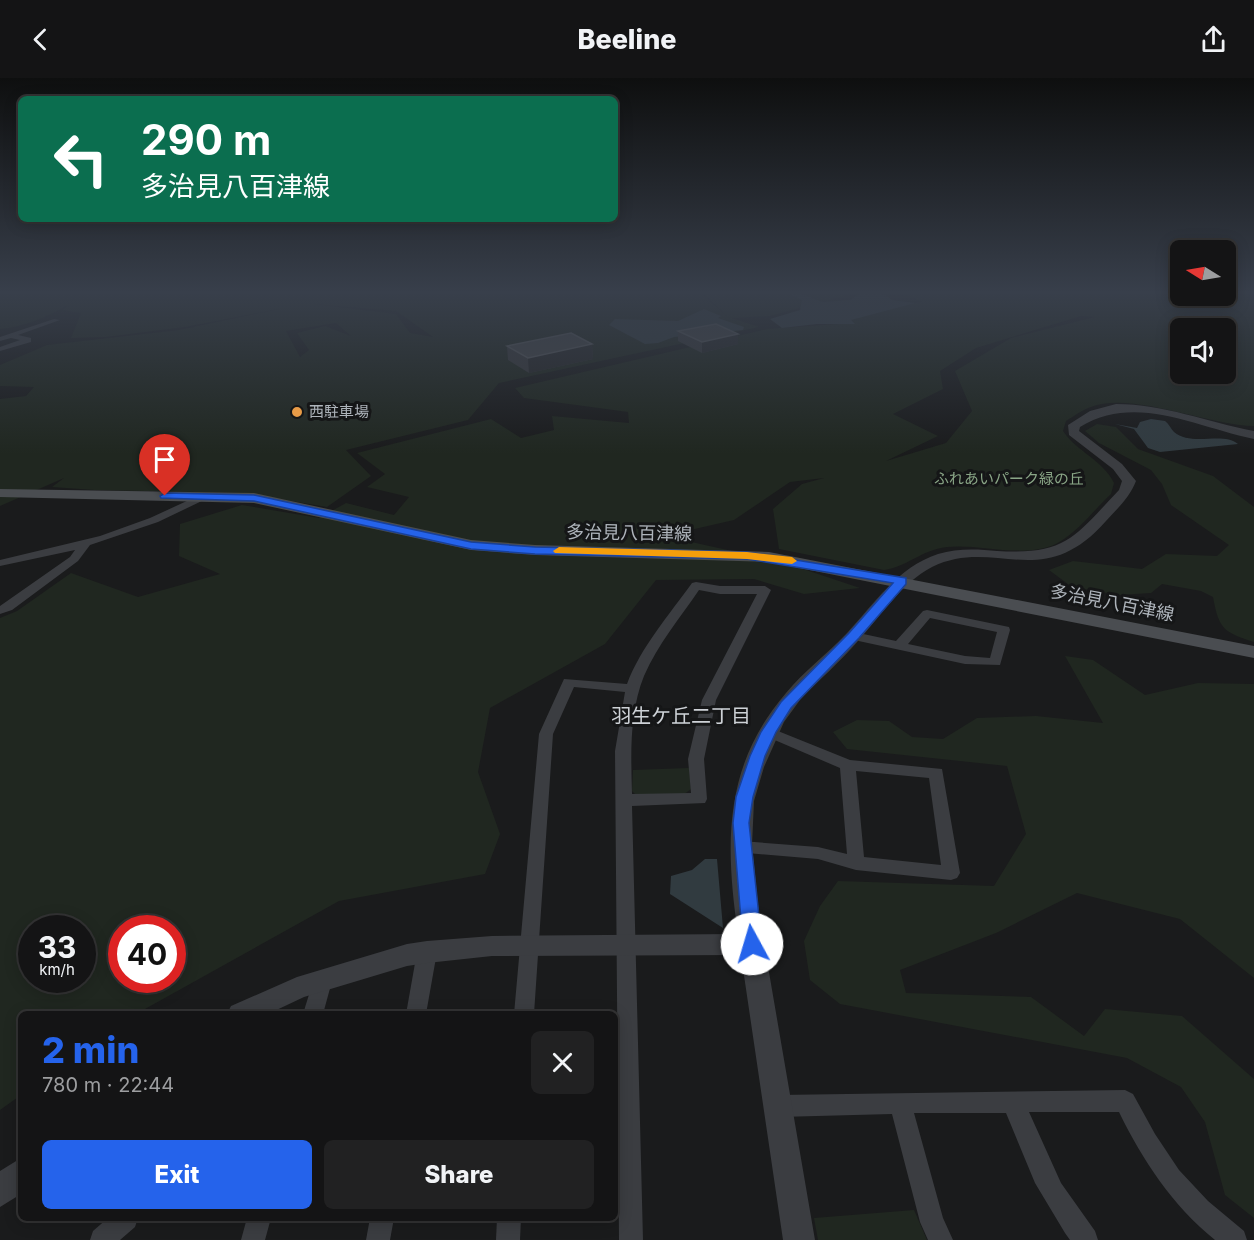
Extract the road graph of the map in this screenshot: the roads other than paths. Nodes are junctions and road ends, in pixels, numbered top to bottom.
1 (1254, 435) edge
2 (0, 493) edge
3 (202, 496) junction
4 (86, 545) junction
5 (0, 562) edge
6 (902, 581) junction
7 (0, 610) edge
8 (854, 636) junction
9 (900, 645) junction
10 (1254, 652) edge
11 (633, 689) junction
12 (768, 732) junction
13 (848, 765) junction
14 (625, 800) junction
15 (741, 847) junction
16 (856, 863) junction
17 (626, 943) junction
18 (752, 944) junction
19 (529, 945) junction
20 (427, 952) junction
21 (322, 981) junction
22 (247, 1011) edge
23 (314, 1011) edge
24 (417, 1011) edge
25 (524, 1011) edge
26 (900, 1103) junction
27 (1014, 1103) junction
28 (779, 1106) junction
29 (18, 1176) edge
30 (0, 1191) edge
31 (123, 1221) edge
32 (258, 1221) edge
33 (381, 1221) edge
34 (509, 1221) edge
35 (102, 1240) edge
36 (253, 1240) edge
37 (378, 1240) edge
38 (508, 1240) edge
39 (631, 1240) edge
40 (799, 1240) edge
41 (941, 1240) edge
42 (1086, 1240) edge
43 (1235, 1240) edge

1 - 6 street
2 - 3 main road, 多治見八百津線
3 - 4 street
3 - 6 main road, 多治見八百津線
4 - 5 street
4 - 7 street
6 - 8 street
6 - 10 main road, 多治見八百津線
8 - 9 street
8 - 12 street
9 - 9 street
11 - 14 street
11 - 14 street
11 - 19 street
12 - 13 street
12 - 15 street
13 - 16 street
13 - 16 street
14 - 17 street
15 - 16 street
15 - 18 street
17 - 18 street
17 - 19 street
17 - 39 street
18 - 28 street
19 - 20 street
19 - 25 street
20 - 21 street
20 - 24 street
21 - 22 street
21 - 23 street
26 - 27 street
26 - 28 street
26 - 41 street
27 - 42 street
27 - 43 street
28 - 40 street
29 - 30 street
31 - 35 street
32 - 36 street
33 - 37 street
34 - 38 street

